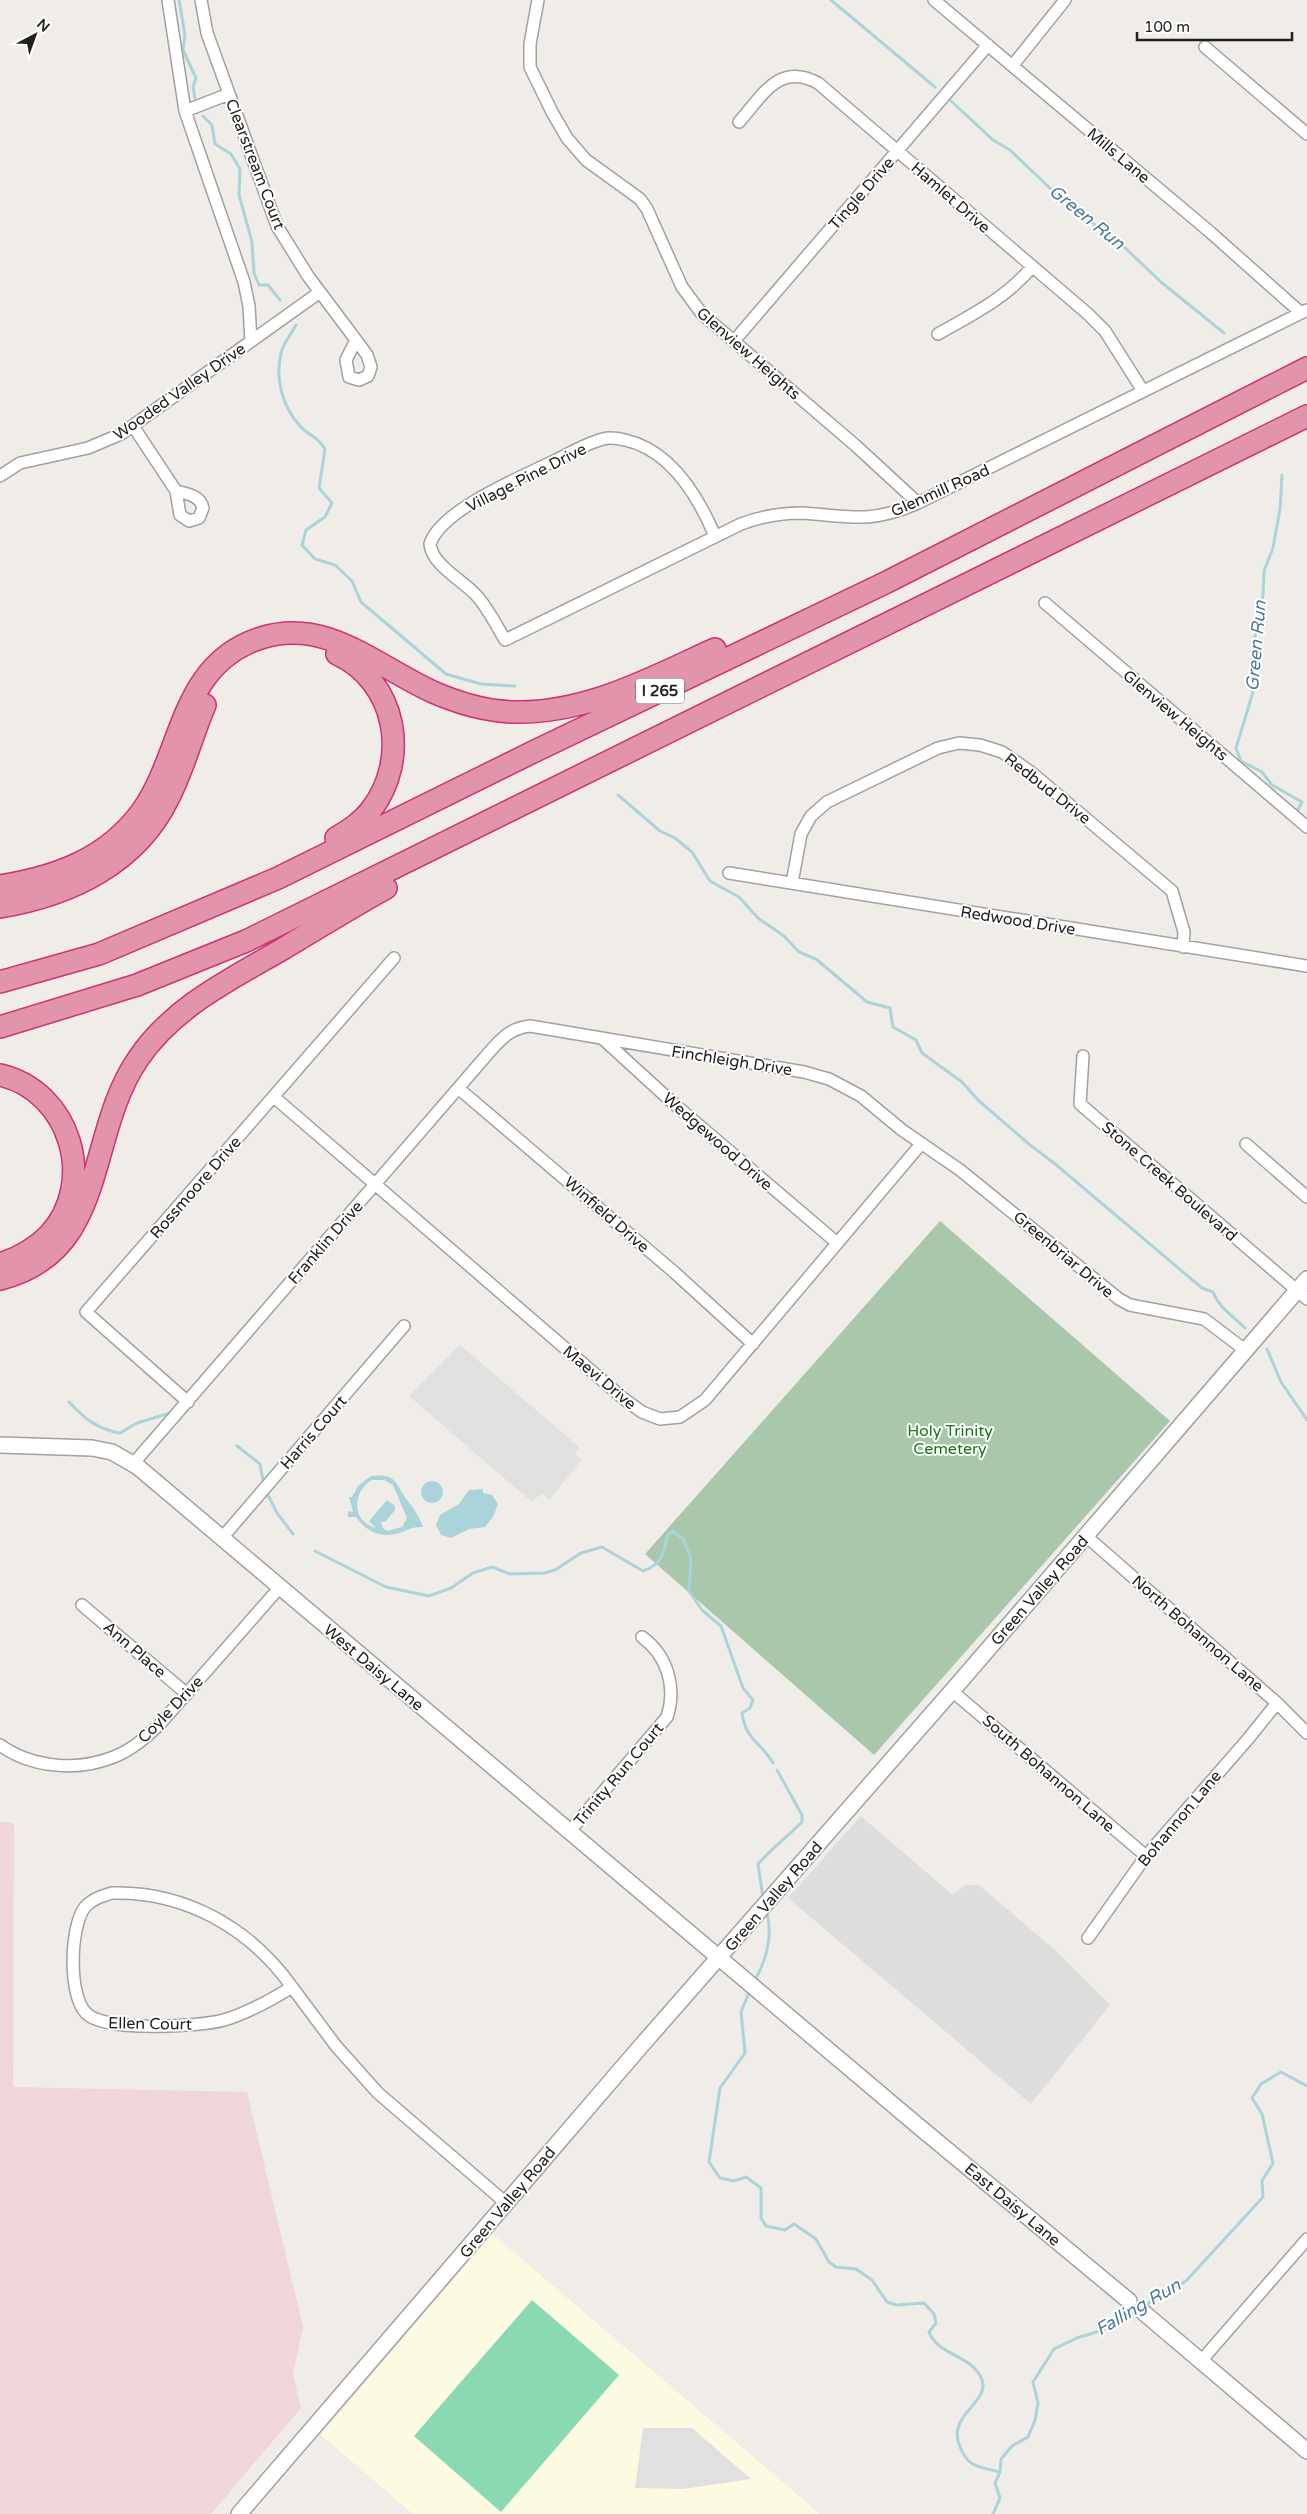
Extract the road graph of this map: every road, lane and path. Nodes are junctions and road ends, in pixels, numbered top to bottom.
1 (168, 0) edge
2 (201, 0) edge
3 (538, 0) edge
4 (934, 0) edge
5 (1065, 0) edge
6 (988, 45) junction
7 (1205, 47) dead end
8 (1013, 65) junction
9 (229, 94) junction
10 (185, 112) junction
11 (739, 122) dead end
12 (1307, 134) edge
13 (897, 150) junction
14 (1032, 267) junction
15 (320, 292) junction
16 (1304, 311) edge
17 (938, 334) dead end
18 (356, 340) dead end
19 (250, 341) junction
20 (734, 341) junction
21 (1307, 368) edge
22 (1143, 391) junction
23 (1307, 416) edge
24 (133, 426) junction
25 (0, 476) edge
26 (176, 491) dead end
27 (918, 503) junction
28 (715, 536) junction
29 (966, 541) junction
30 (1045, 603) dead end
31 (505, 640) joint
32 (576, 779) junction
33 (1307, 827) edge
34 (730, 873) dead end
35 (792, 882) junction
36 (0, 886) edge
37 (217, 906) junction
38 (0, 907) edge
39 (1182, 947) junction
40 (394, 958) dead end
41 (1307, 966) edge
42 (0, 982) edge
43 (0, 1027) edge
44 (522, 1027) joint
45 (601, 1038) junction
46 (1083, 1056) dead end
47 (0, 1075) edge
48 (458, 1088) junction
49 (274, 1097) junction
50 (921, 1144) junction
51 (1246, 1144) dead end
52 (374, 1185) junction
53 (1307, 1197) edge
54 (836, 1242) junction
55 (0, 1264) edge
56 (0, 1279) edge
57 (1307, 1279) edge
58 (1302, 1295) edge
59 (404, 1326) dead end
60 (753, 1344) junction
61 (1245, 1350) junction
62 (188, 1402) junction
63 (0, 1444) edge
64 (133, 1464) junction
65 (1086, 1536) junction
66 (222, 1538) junction
67 (280, 1587) junction
68 (82, 1604) dead end
69 (642, 1637) dead end
70 (952, 1691) junction
71 (186, 1694) junction
72 (1277, 1703) junction
73 (1307, 1733) edge
74 (0, 1745) edge
75 (569, 1832) junction
76 (1146, 1856) junction
77 (1088, 1938) dead end
78 (720, 1956) junction
79 (292, 1987) junction
80 (506, 2203) junction
81 (1307, 2239) edge
82 (1129, 2301) joint
83 (1143, 2312) joint
84 (1201, 2362) junction
85 (1307, 2451) edge
86 (240, 2514) edge

1 - 10 street
2 - 9 street, Clearstream Court
3 - 20 street, Glenview Heights
4 - 6 street, Mills Lane
5 - 8 street
6 - 8 street, Mills Lane
6 - 13 street, Tingle Drive
7 - 12 street
8 - 16 street, Mills Lane
9 - 10 street
9 - 15 street, Clearstream Court
10 - 19 street
11 - 13 street, Hamlet Drive
13 - 14 street, Hamlet Drive
13 - 20 street, Tingle Drive
14 - 17 street
14 - 22 street, Hamlet Drive
15 - 18 street, Clearstream Court
15 - 19 street, Wooded Valley Drive
16 - 22 street, Glenmill Road
19 - 24 street, Wooded Valley Drive
20 - 27 street, Glenview Heights
21 - 29 highway, I 265
22 - 27 street, Glenmill Road
23 - 32 highway, I 265
24 - 25 street, Wooded Valley Drive
24 - 26 street
27 - 28 street, Glenmill Road
28 - 31 street, Glenmill Road
28 - 31 street, Village Pine Drive
29 - 36 highway
29 - 37 highway, I 265
30 - 33 street, Glenview Heights
32 - 43 highway, I 265
32 - 56 highway
34 - 35 street, Redwood Drive
35 - 39 street, Redwood Drive
35 - 39 street, Redbud Drive
37 - 38 highway
37 - 42 highway, I 265
39 - 41 street, Redwood Drive
40 - 49 street, Rossmoore Drive
44 - 45 street, Finchleigh Drive
44 - 48 street, Franklin Drive
45 - 50 street, Finchleigh Drive
45 - 54 street, Wedgewood Drive
46 - 58 street, Stone Creek Boulevard
47 - 55 highway
48 - 52 street, Franklin Drive
48 - 60 street, Winfield Drive
49 - 52 street, Maevi Drive
49 - 62 street, Rossmoore Drive
50 - 54 street, Maevi Drive
50 - 61 street, Greenbriar Drive
51 - 53 street
52 - 60 street, Maevi Drive
52 - 62 street, Franklin Drive
54 - 60 street, Maevi Drive
57 - 58 street, Green Valley Road
58 - 61 street, Green Valley Road
59 - 66 street, Harris Court
61 - 65 street, Green Valley Road
62 - 64 street, Franklin Drive
63 - 64 street, West Daisy Lane
64 - 66 street, West Daisy Lane
65 - 70 street, Green Valley Road
65 - 72 street, North Bohannon Lane
66 - 67 street, West Daisy Lane
67 - 71 street, Coyle Drive
67 - 75 street, West Daisy Lane
68 - 71 street, Ann Place
69 - 75 street, Trinity Run Court
70 - 76 street, South Bohannon Lane
70 - 78 street, Green Valley Road
71 - 74 street, Coyle Drive
72 - 73 street, North Bohannon Lane
72 - 76 street, Bohannon Lane
75 - 78 street, West Daisy Lane
76 - 77 street, Bohannon Lane
78 - 80 street, Green Valley Road
78 - 82 street, East Daisy Lane
79 - 79 street, Ellen Court
79 - 80 street, Ellen Court
80 - 86 street, Green Valley Road
81 - 84 street
82 - 83 street, East Daisy Lane
83 - 84 street, East Daisy Lane
84 - 85 street, East Daisy Lane

